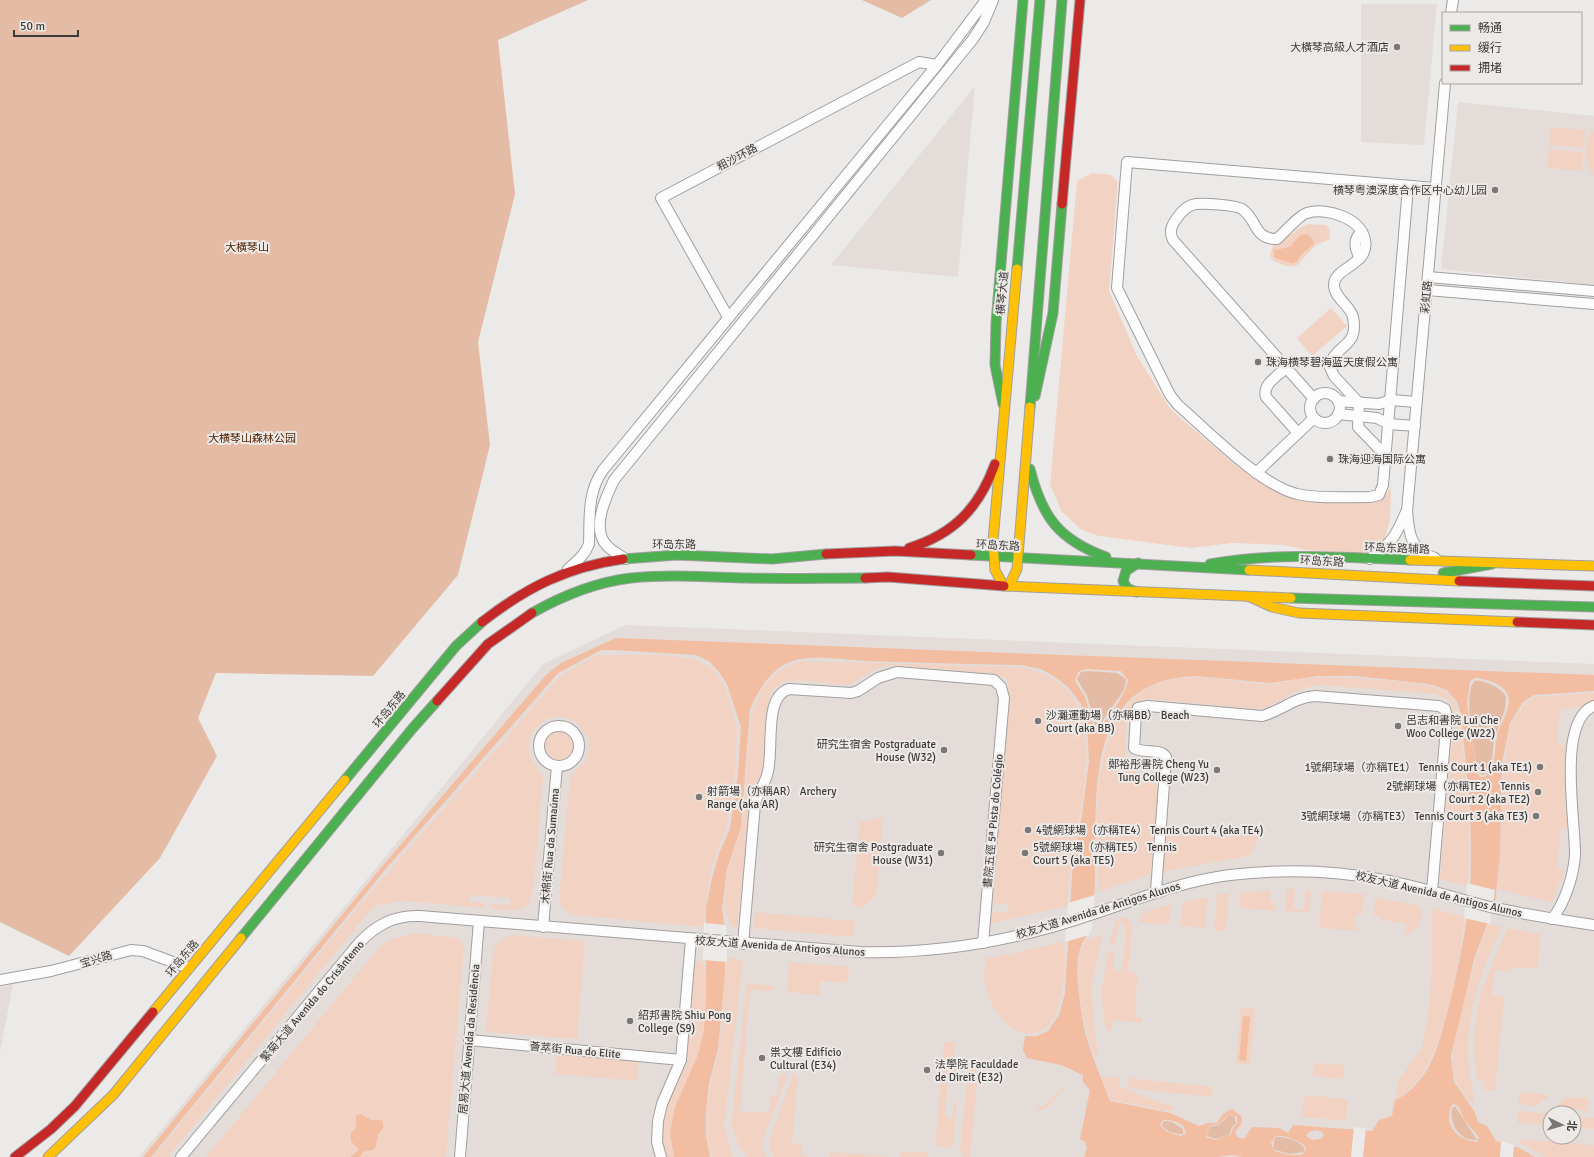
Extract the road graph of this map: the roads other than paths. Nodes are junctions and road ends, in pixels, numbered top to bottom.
1 (986, 0) edge
2 (993, 0) edge
3 (1024, 0) edge
4 (1040, 0) edge
5 (1062, 0) edge
6 (1080, 0) edge
7 (1453, 0) edge
8 (1451, 12) edge
9 (1057, 58) junction
10 (1018, 62) junction
11 (937, 65) junction
12 (1444, 84) edge
13 (1068, 127) junction
14 (1028, 129) junction
15 (1408, 186) junction
16 (1435, 188) junction
17 (1428, 277) junction
18 (1427, 290) junction
19 (1594, 291) edge
20 (1594, 304) edge
21 (728, 317) junction
22 (1286, 368) junction
23 (1314, 399) junction
24 (1391, 400) junction
25 (1338, 401) junction
26 (1416, 402) junction
27 (1359, 403) junction
28 (1004, 406) junction
29 (1338, 414) junction
30 (1358, 416) junction
31 (1029, 417) junction
32 (1314, 418) junction
33 (1389, 424) junction
34 (1415, 426) junction
35 (1298, 433) junction
36 (1002, 439) junction
37 (1009, 448) dead end
38 (1023, 451) junction
39 (1386, 456) junction
40 (1256, 473) junction
41 (1407, 510) junction
42 (895, 551) junction
43 (993, 556) junction
44 (1018, 557) junction
45 (626, 559) junction
46 (1370, 559) junction
47 (1446, 561) junction
48 (1127, 563) junction
49 (1138, 563) junction
50 (1492, 564) junction
51 (1199, 566) junction
52 (1594, 566) edge
53 (565, 571) junction
54 (1416, 579) junction
55 (1006, 585) junction
56 (1594, 586) edge
57 (1136, 592) junction
58 (1250, 597) junction
59 (1594, 608) edge
60 (1594, 625) edge
61 (1590, 708) edge
62 (398, 716) junction
63 (412, 729) junction
64 (557, 766) junction
65 (1432, 891) junction
66 (1156, 892) junction
67 (1552, 918) junction
68 (479, 921) junction
69 (1594, 925) edge
70 (543, 927) junction
71 (693, 939) junction
72 (983, 943) junction
73 (738, 944) junction
74 (189, 968) junction
75 (0, 980) edge
76 (469, 1040) junction
77 (681, 1060) junction
78 (15, 1157) edge
79 (48, 1157) edge
80 (181, 1157) edge
81 (460, 1157) edge
82 (661, 1157) edge

1 - 11 street
2 - 45 street
3 - 10 main road
4 - 14 main road, 横琴大道
5 - 9 main road
6 - 13 main road
7 - 8 street
9 - 13 main road
9 - 31 main road
10 - 14 main road
10 - 28 main road
11 - 21 street
11 - 21 street, 粗沙环路
12 - 16 street, 彩虹路
13 - 31 main road
14 - 28 main road, 横琴大道
15 - 16 street
15 - 24 street
15 - 40 street
16 - 17 street, 彩虹路
17 - 18 street, 彩虹路
17 - 19 street
18 - 20 street
18 - 26 street, 彩虹路
21 - 53 street
22 - 23 street
22 - 27 street
22 - 35 street
23 - 25 street
23 - 32 street
24 - 26 street
24 - 27 street
24 - 33 street
25 - 27 street
25 - 29 street
26 - 34 street, 彩虹路
27 - 30 street
28 - 36 main road, 横琴大道
29 - 30 street
29 - 32 street
30 - 33 street
30 - 39 street
31 - 38 main road
32 - 35 street
33 - 34 street
33 - 39 street
34 - 41 street, 彩虹路
35 - 40 street
36 - 37 main road
36 - 42 main road
36 - 43 main road, 横琴大道
38 - 44 main road
38 - 48 main road
39 - 40 street
41 - 46 street
41 - 47 street
42 - 43 main road, 环岛东路
42 - 45 main road, 环岛东路
43 - 44 main road, 环岛东路
43 - 55 main road, 横琴大道
44 - 48 main road, 环岛东路
44 - 55 main road
45 - 53 main road, 环岛东路
46 - 47 main road, 环岛东路辅路
46 - 51 main road, 环岛东路辅路
47 - 50 main road, 环岛东路辅路
48 - 49 main road, 环岛东路
49 - 51 main road, 环岛东路
49 - 57 main road
50 - 52 main road, 环岛东路辅路
50 - 54 main road
51 - 54 main road, 环岛东路
53 - 62 main road, 环岛东路
54 - 56 main road, 环岛东路
55 - 57 main road
55 - 63 main road
57 - 58 main road
58 - 59 main road
58 - 60 main road
61 - 67 street
62 - 63 main road
62 - 74 main road, 环岛东路
63 - 79 main road
64 - 64 street
64 - 70 street, 木棉街 Rua da Sumaúma
65 - 66 street, 校友大道 Avenida de Antigos Alunos
65 - 66 street
65 - 67 street, 校友大道 Avenida de Antigos Alunos
66 - 72 street, 校友大道 Avenida de Antigos Alunos
67 - 69 street, 校友大道 Avenida de Antigos Alunos
68 - 70 street, 校友大道 Avenida de Antigos Alunos
68 - 76 street, 居易大道 Avenida da Residência
68 - 80 street, 繁菊大道 Avenida do Crisântemo
70 - 71 street, 校友大道 Avenida de Antigos Alunos
71 - 73 street, 校友大道 Avenida de Antigos Alunos
71 - 77 street
72 - 73 street, 校友大道 Avenida de Antigos Alunos
72 - 73 street, 書院五徑 5ª Pista do Colégio
74 - 75 street, 宝兴路
74 - 78 main road, 环岛东路
76 - 77 street, 薈萃街 Rua do Elite
76 - 81 street, 居易大道 Avenida da Residência
77 - 82 street

